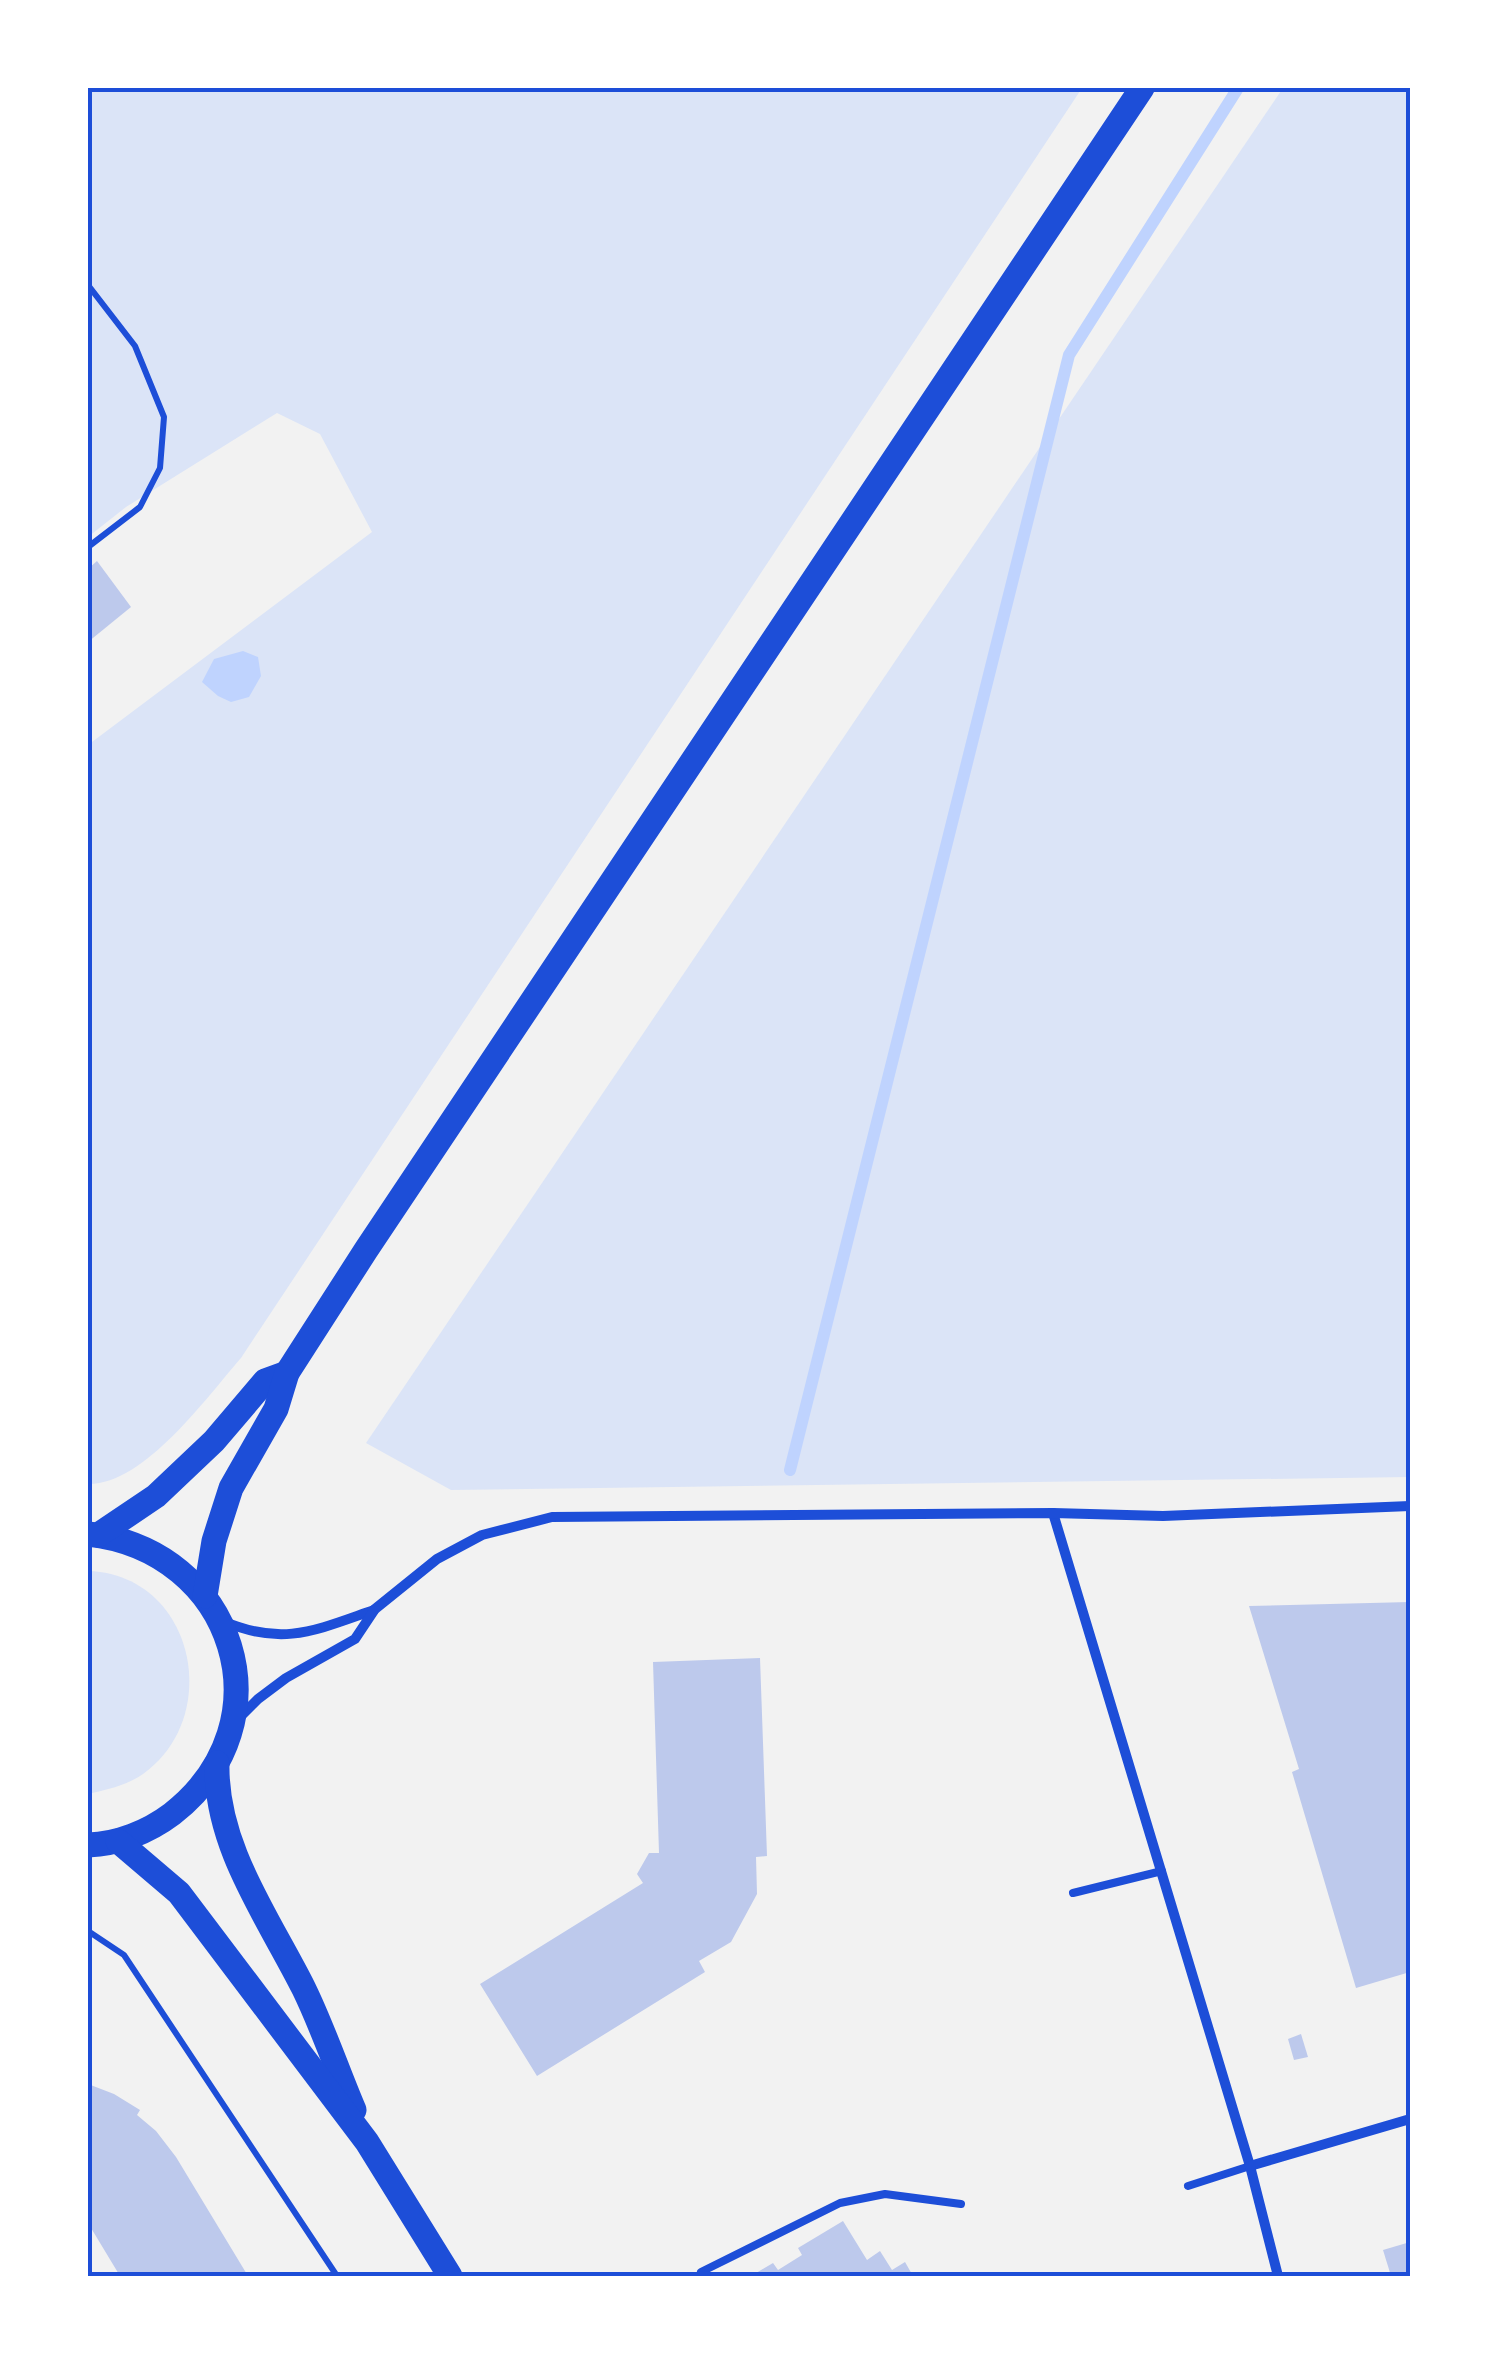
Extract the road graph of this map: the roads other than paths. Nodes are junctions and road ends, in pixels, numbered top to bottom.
1 (1142, 88) edge
2 (287, 1374) junction
3 (1410, 1506) edge
4 (1054, 1513) junction
5 (93, 1535) edge
6 (205, 1596) junction
7 (375, 1610) junction
8 (220, 1620) junction
9 (232, 1725) junction
10 (218, 1762) junction
11 (118, 1841) junction
12 (88, 1845) edge
13 (1162, 1871) junction
14 (1072, 1893) dead end
15 (1410, 2119) edge
16 (367, 2142) junction
17 (1250, 2166) junction
18 (1188, 2186) dead end
19 (961, 2204) dead end
20 (701, 2272) dead end
21 (450, 2276) edge
22 (1278, 2276) edge

1 - 2 main road
2 - 5 main road
2 - 6 main road
3 - 4 street
4 - 7 street
4 - 13 street
5 - 6 main road
6 - 8 main road
7 - 8 street
7 - 9 street
8 - 9 main road
9 - 10 main road
10 - 11 main road
10 - 16 main road
11 - 12 main road
11 - 16 main road
13 - 14 lane
13 - 17 street
15 - 17 street
16 - 21 main road
17 - 18 lane
17 - 22 street
19 - 20 lane

